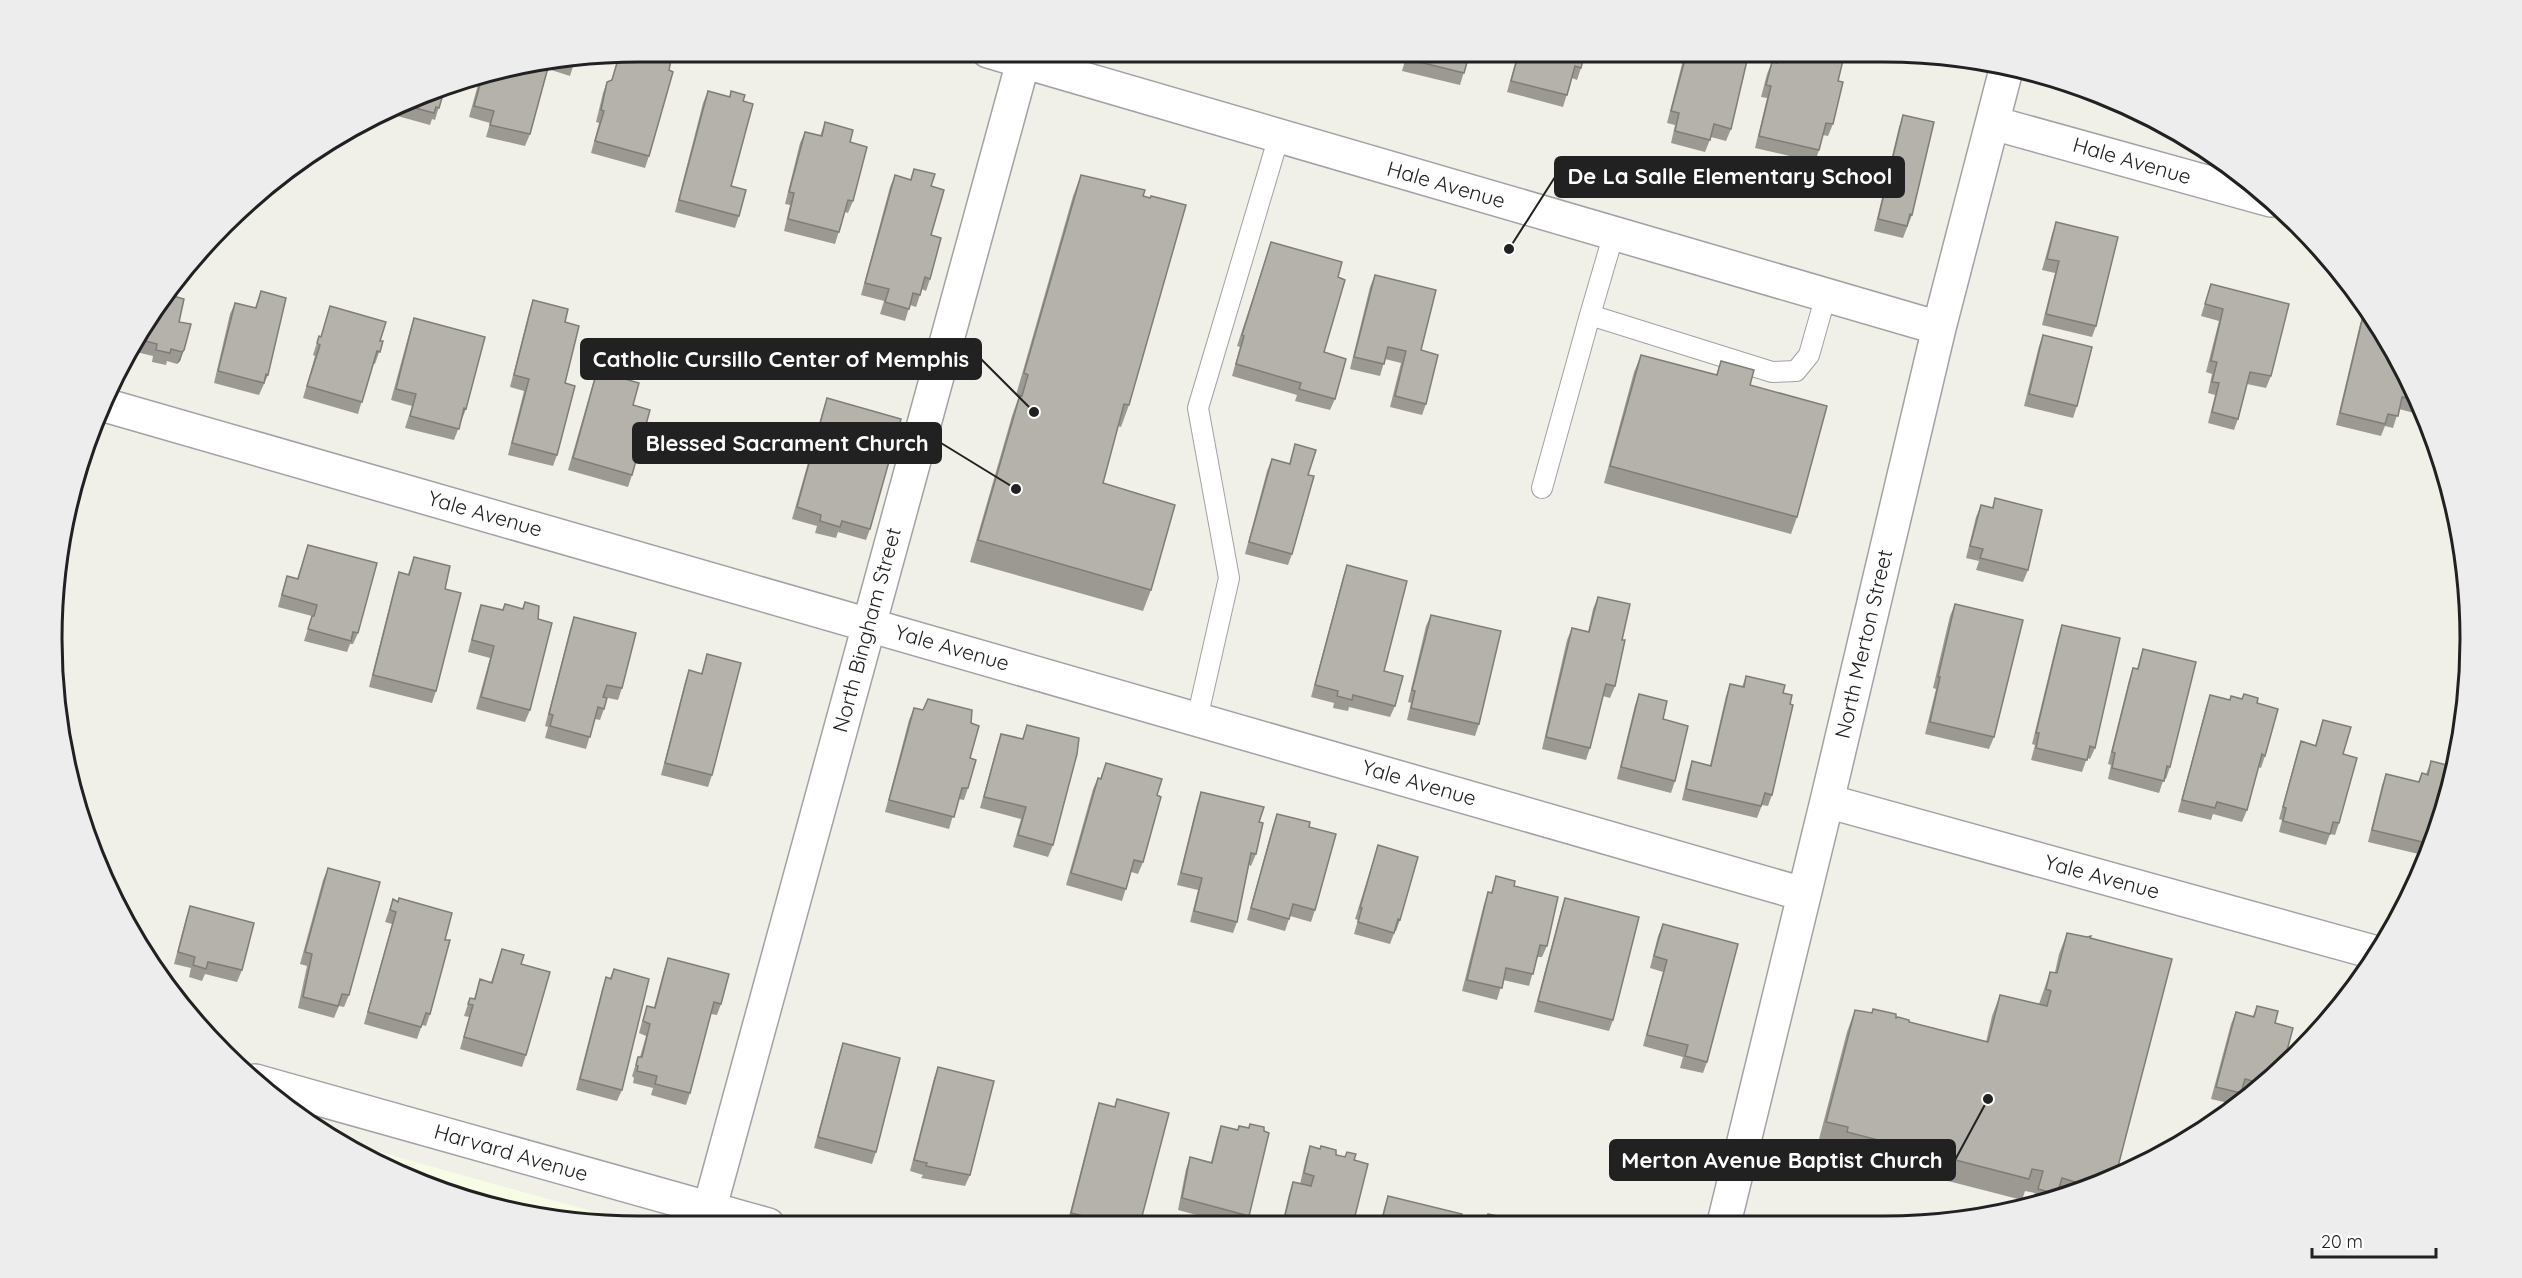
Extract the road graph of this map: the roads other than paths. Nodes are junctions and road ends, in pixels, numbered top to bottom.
1 (1024, 62) edge
2 (1041, 62) edge
3 (2005, 75) edge
4 (1993, 123) junction
5 (1279, 136) junction
6 (2251, 195) edge
7 (1614, 233) junction
8 (1826, 295) junction
9 (1590, 315) junction
10 (1940, 328) junction
11 (110, 407) edge
12 (1542, 488) dead end
13 (869, 624) junction
14 (1197, 719) junction
15 (1827, 801) junction
16 (1803, 894) junction
17 (2369, 951) edge
18 (275, 1087) edge
19 (703, 1216) edge
20 (706, 1216) edge
21 (1726, 1216) edge

1 - 13 street, North Bingham Street
2 - 5 street, Hale Avenue
3 - 4 street, North Merton Street
4 - 6 street, Hale Avenue
4 - 10 street, North Merton Street
5 - 7 street, Hale Avenue
5 - 14 lane
7 - 8 street, Hale Avenue
7 - 9 lane
8 - 9 lane
8 - 10 street, Hale Avenue
9 - 12 lane
10 - 15 street, North Merton Street
11 - 13 street, Yale Avenue
13 - 14 street, Yale Avenue
13 - 20 street, North Bingham Street
14 - 16 street, Yale Avenue
15 - 16 street, North Merton Street
15 - 17 street, Yale Avenue
16 - 21 street, North Merton Street
18 - 19 street, Harvard Avenue

